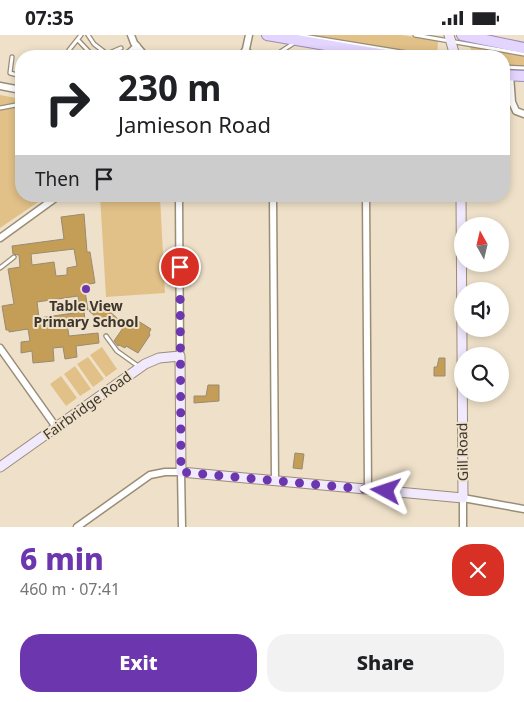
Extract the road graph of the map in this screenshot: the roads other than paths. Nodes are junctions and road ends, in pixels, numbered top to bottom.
1 (82, 35) edge
2 (88, 35) edge
3 (131, 35) edge
4 (249, 35) edge
5 (267, 35) edge
6 (415, 35) edge
7 (462, 35) edge
8 (297, 37) edge
9 (450, 38) edge
10 (78, 40) junction
11 (136, 47) junction
12 (121, 48) dead end
13 (524, 48) edge
14 (246, 49) edge
15 (69, 50) edge
16 (87, 50) edge
17 (102, 50) edge
18 (116, 50) edge
19 (133, 50) edge
20 (139, 50) edge
21 (284, 50) edge
22 (362, 50) edge
23 (385, 50) edge
24 (506, 50) edge
25 (510, 51) edge
26 (524, 54) edge
27 (12, 57) dead end
28 (524, 68) edge
29 (510, 71) edge
30 (510, 73) edge
31 (15, 74) edge
32 (524, 75) edge
33 (0, 86) edge
34 (15, 89) edge
35 (510, 94) edge
36 (15, 105) edge
37 (0, 108) edge
38 (524, 114) edge
39 (50, 202) edge
40 (179, 202) edge
41 (273, 202) edge
42 (366, 202) edge
43 (461, 202) edge
44 (0, 238) edge
45 (14, 257) dead end
46 (0, 268) edge
47 (106, 336) dead end
48 (1, 351) edge
49 (180, 356) junction
50 (139, 368) junction
51 (56, 427) junction
52 (0, 467) edge
53 (181, 472) junction
54 (275, 481) junction
55 (368, 490) junction
56 (462, 498) junction
57 (524, 509) edge
58 (77, 527) edge
59 (182, 527) edge
60 (463, 527) edge

1 - 10 lane
2 - 17 lane
3 - 11 street
4 - 14 street
5 - 8 main road
6 - 9 lane
7 - 13 main road
8 - 21 lane
8 - 22 main road
8 - 23 lane
9 - 24 lane
10 - 15 lane
10 - 16 lane
11 - 19 street
11 - 20 street
12 - 18 lane
25 - 26 lane
27 - 31 lane
28 - 29 lane
30 - 32 main road
33 - 34 street
35 - 38 street
36 - 37 lane
39 - 44 street
40 - 49 street
41 - 54 street
42 - 55 street
43 - 56 street, Gill Road
45 - 46 lane
47 - 50 lane
48 - 51 street
49 - 50 street, Fairbridge Road
49 - 53 street
50 - 51 street, Fairbridge Road
51 - 52 street, Fairbridge Road
53 - 54 street
53 - 58 street
53 - 59 street
54 - 55 street
55 - 56 street
56 - 57 street
56 - 60 street, Gill Road

